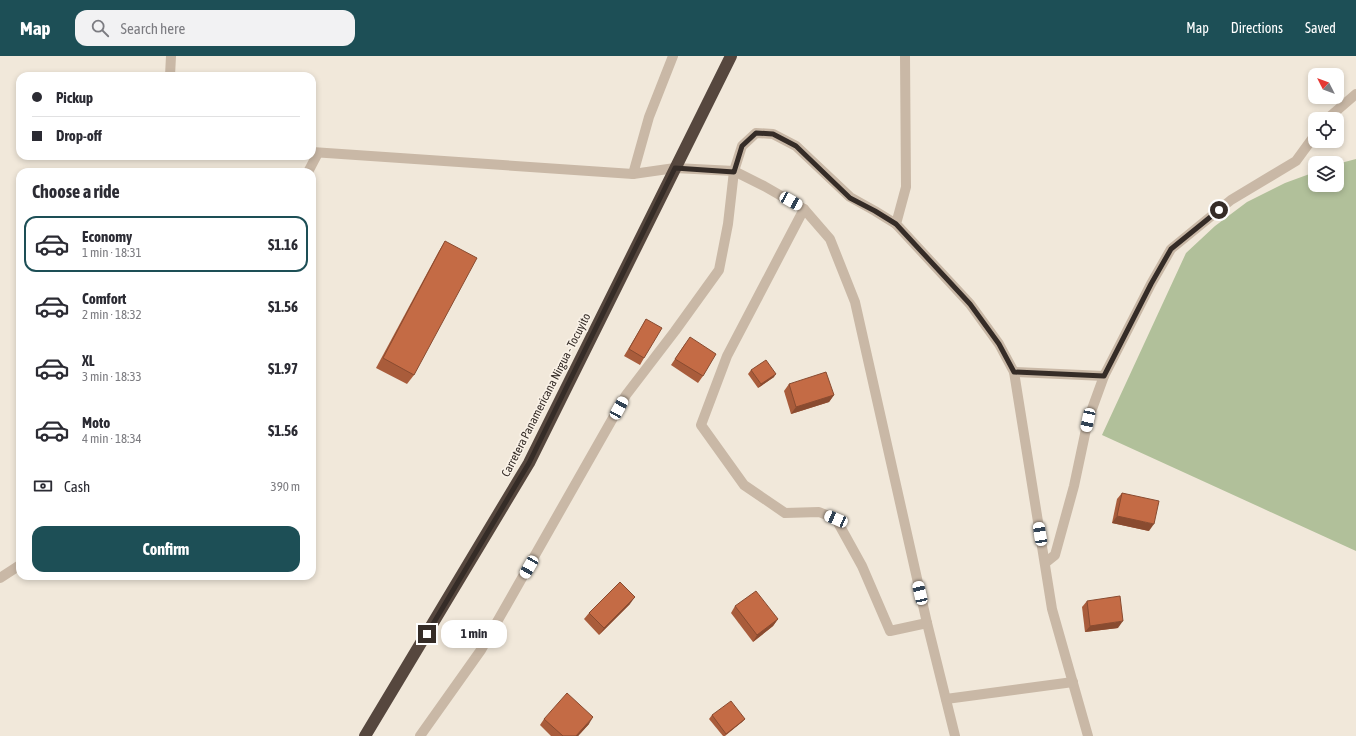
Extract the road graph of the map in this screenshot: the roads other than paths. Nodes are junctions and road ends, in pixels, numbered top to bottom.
1 (171, 56) edge
2 (673, 56) edge
3 (731, 56) edge
4 (905, 56) edge
5 (170, 72) edge
6 (1356, 94) edge
7 (1335, 112) edge
8 (1308, 145) edge
9 (316, 153) edge
10 (675, 168) junction
11 (734, 172) junction
12 (633, 174) junction
13 (804, 208) junction
14 (896, 224) junction
15 (1014, 372) junction
16 (1104, 376) junction
17 (1045, 563) junction
18 (16, 568) edge
19 (0, 578) edge
20 (927, 623) junction
21 (1073, 682) junction
22 (946, 699) junction
23 (365, 736) edge
24 (420, 736) edge
25 (955, 736) edge
26 (1088, 736) edge

1 - 5 street
2 - 12 street
3 - 10 highway, Carretera Panamericana Nirgua - Tocuyito
4 - 14 street
6 - 7 street
8 - 16 street
9 - 12 street
10 - 11 street
10 - 12 street
10 - 23 highway, Carretera Panamericana Nirgua - Tocuyito
11 - 13 street
11 - 14 street
11 - 24 street
13 - 20 street
13 - 20 street
14 - 15 street
15 - 16 street
15 - 17 street
16 - 17 street
17 - 21 street
18 - 19 street
20 - 22 street
21 - 22 street
21 - 26 street
22 - 25 street

